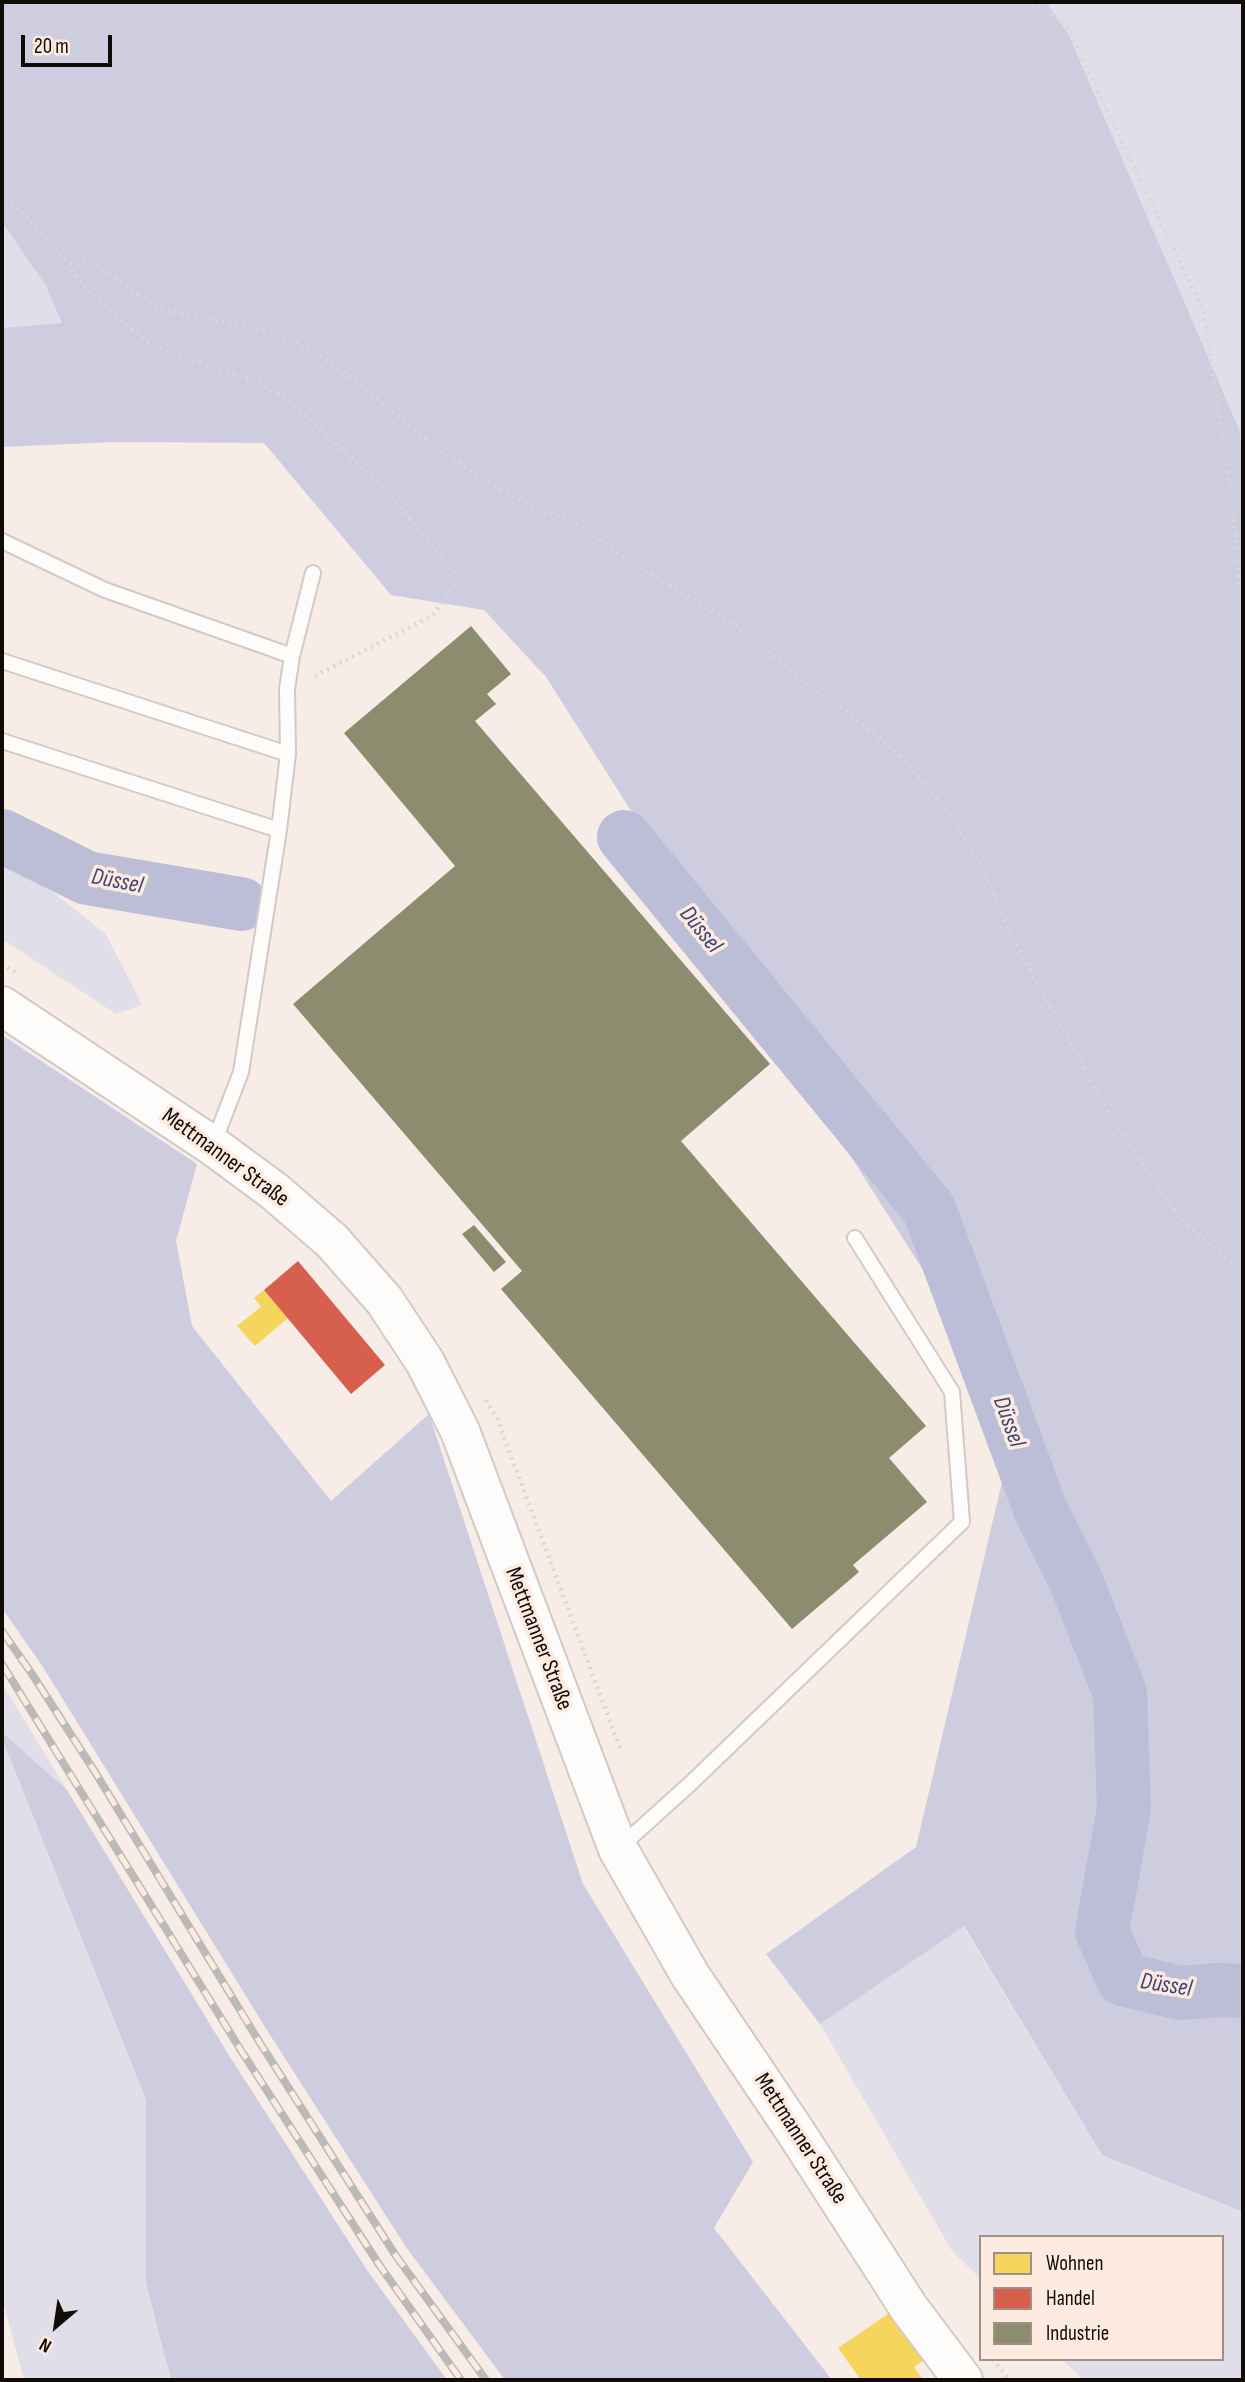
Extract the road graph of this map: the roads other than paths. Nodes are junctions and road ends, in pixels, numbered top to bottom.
1 (2, 541) edge
2 (313, 573) dead end
3 (292, 656) junction
4 (2, 661) edge
5 (2, 741) edge
6 (288, 754) junction
7 (279, 831) junction
8 (2, 1006) edge
9 (213, 1146) junction
10 (855, 1238) dead end
11 (618, 1849) junction
12 (963, 2380) edge

1 - 3 lane
2 - 3 lane
3 - 6 lane
4 - 6 lane
5 - 7 lane
6 - 7 lane
7 - 9 lane
8 - 9 main road, Mettmanner Straße
9 - 11 main road, Mettmanner Straße
10 - 11 lane
11 - 12 main road, Mettmanner Straße

